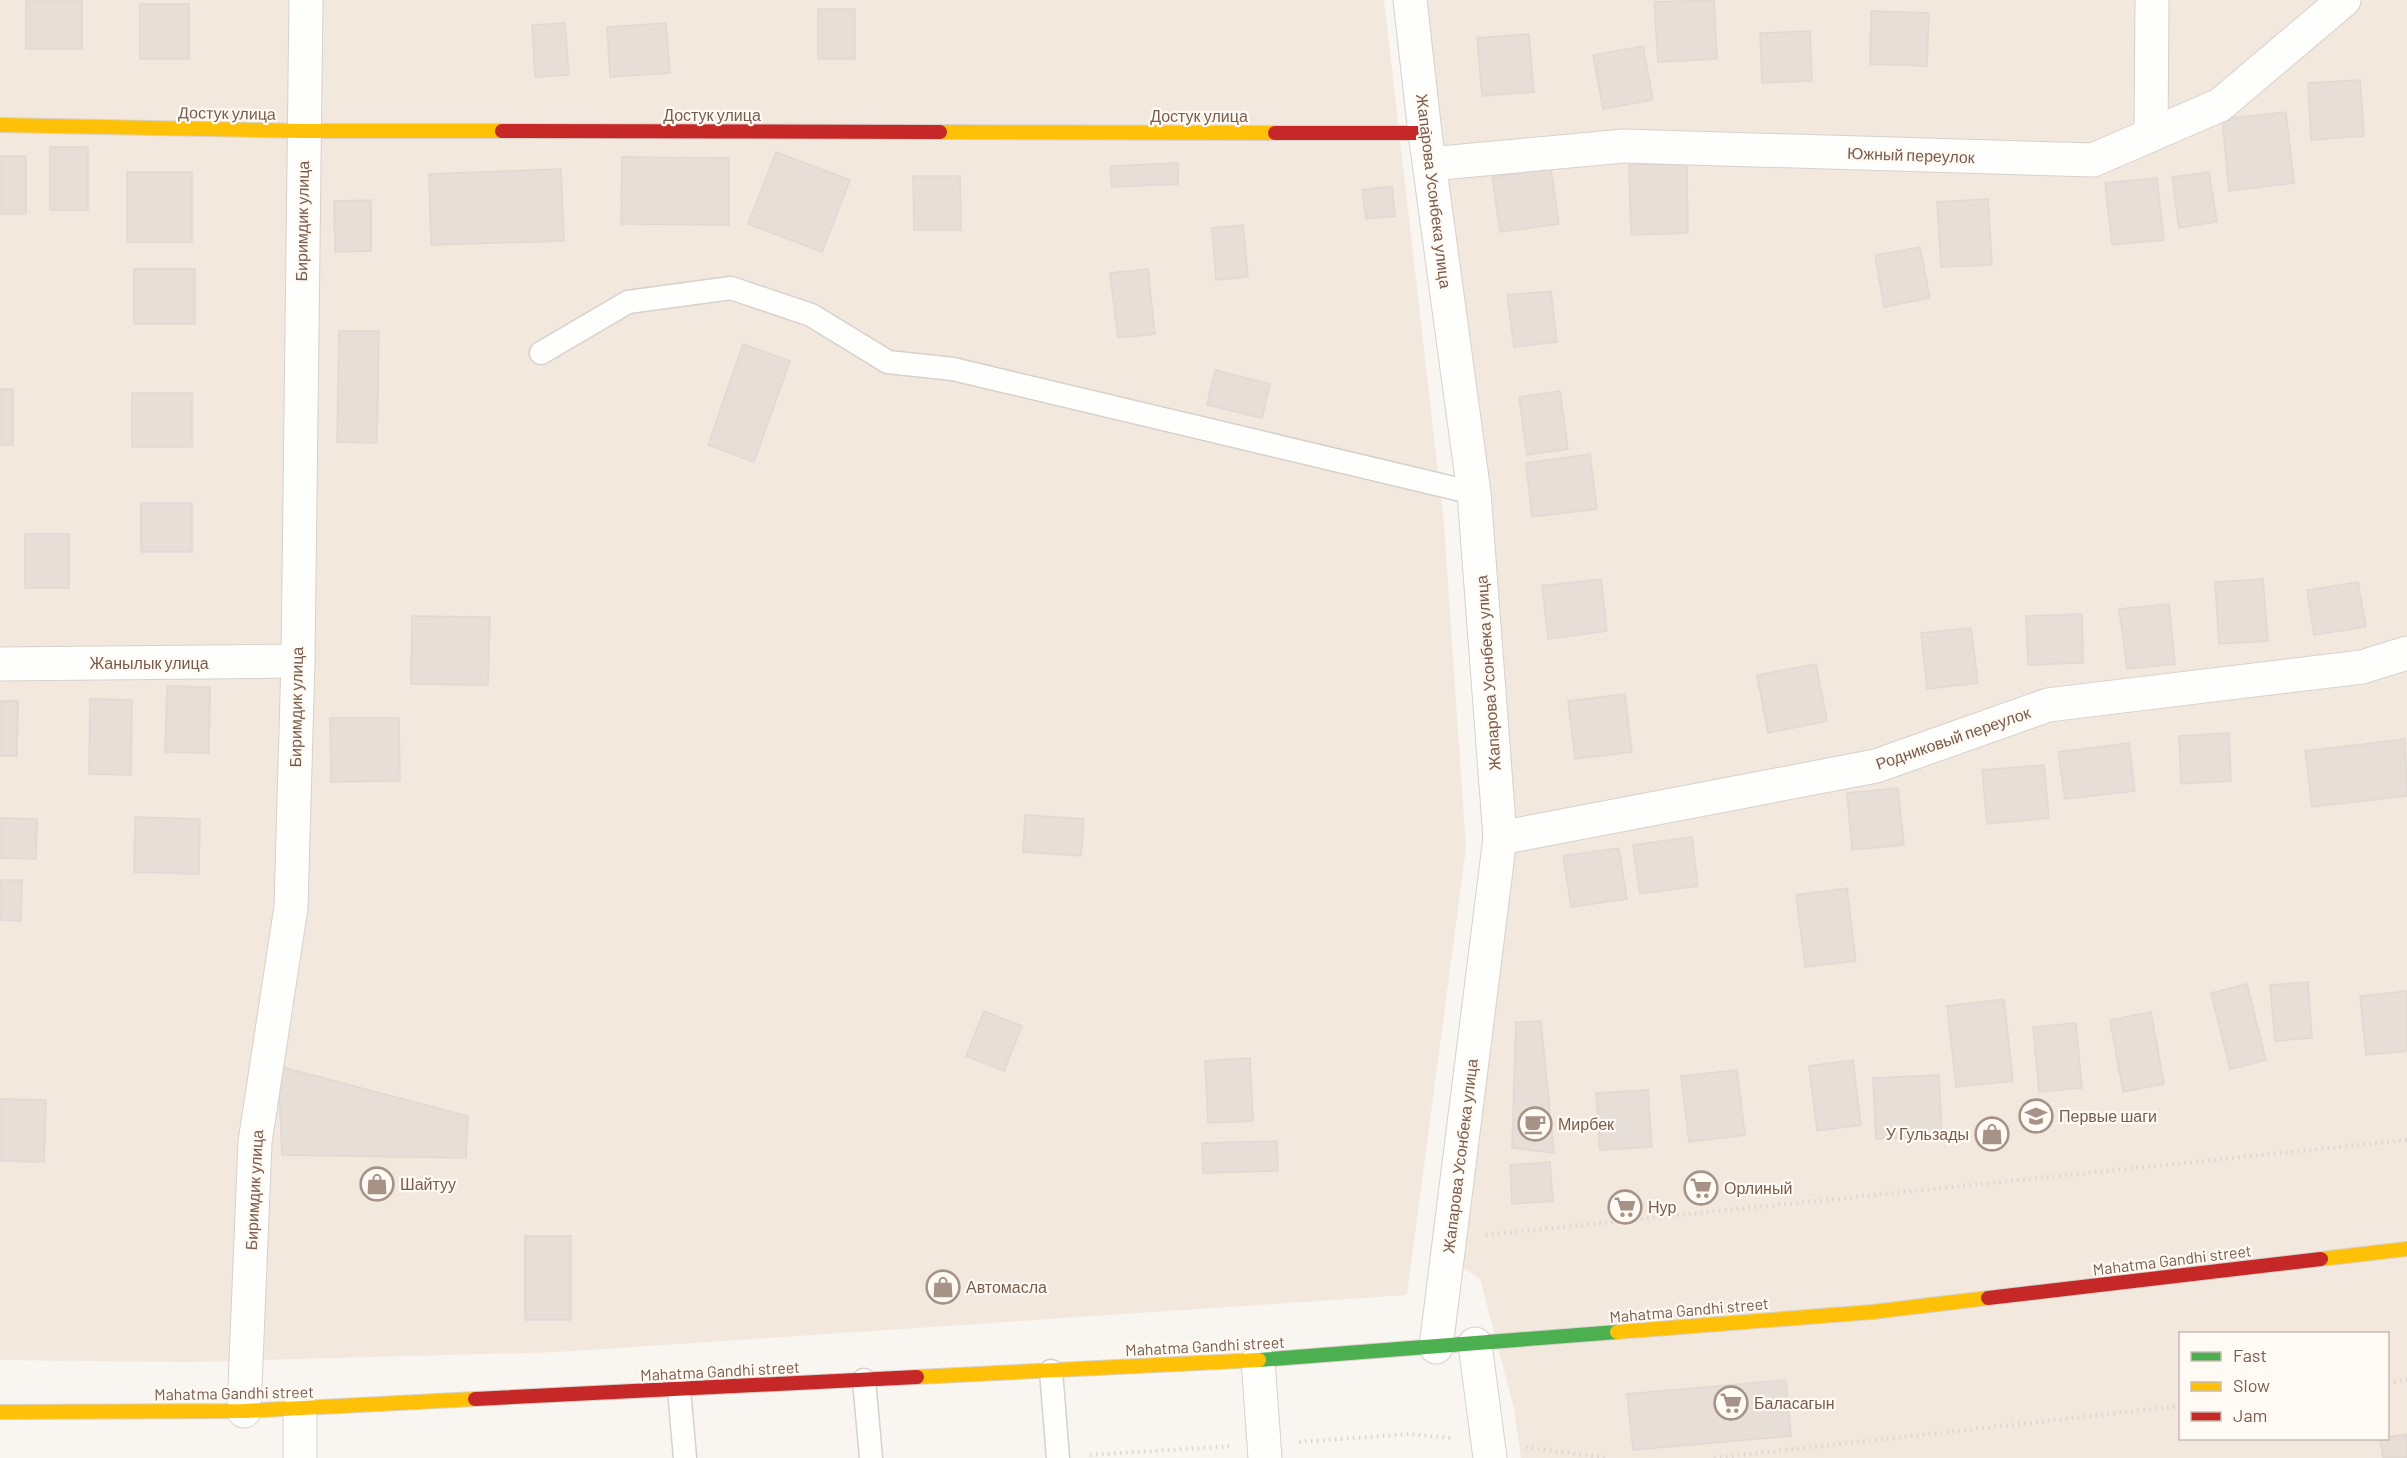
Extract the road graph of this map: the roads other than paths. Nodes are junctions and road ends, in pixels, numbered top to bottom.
1 (306, 0) edge
2 (1410, 0) edge
3 (2152, 0) edge
4 (2344, 0) edge
5 (0, 125) edge
6 (303, 132) junction
7 (2151, 135) junction
8 (1427, 148) junction
9 (541, 353) dead end
10 (1474, 493) junction
11 (2407, 653) edge
12 (298, 661) junction
13 (0, 664) edge
14 (1500, 838) junction
15 (2407, 1249) edge
16 (1475, 1344) junction
17 (1436, 1347) junction
18 (1258, 1360) junction
19 (1050, 1371) junction
20 (864, 1380) junction
21 (679, 1389) junction
22 (300, 1408) junction
23 (244, 1411) junction
24 (0, 1412) edge
25 (1489, 1450) edge
26 (1265, 1451) edge
27 (1058, 1457) edge
28 (300, 1458) edge
29 (685, 1458) edge
30 (871, 1458) edge

1 - 6 street, Биримдик улица
2 - 8 street, Жапарова Усонбека улица
3 - 7 street
4 - 7 street, Южный переулок
5 - 6 main road, Достук улица
6 - 8 main road, Достук улица
6 - 12 street, Биримдик улица
7 - 8 street, Южный переулок
8 - 10 street, Жапарова Усонбека улица
9 - 10 lane
10 - 14 street, Жапарова Усонбека улица
11 - 14 street, Родниковый переулок
12 - 13 street, Жанылык улица
12 - 23 street, Биримдик улица
14 - 17 street, Жапарова Усонбека улица
15 - 16 main road, Mahatma Gandhi street
16 - 17 main road, Mahatma Gandhi street
16 - 25 street
17 - 18 main road, Mahatma Gandhi street
18 - 19 main road, Mahatma Gandhi street
18 - 26 street
19 - 20 main road, Mahatma Gandhi street
19 - 27 lane
20 - 21 main road, Mahatma Gandhi street
20 - 30 lane
21 - 22 main road, Mahatma Gandhi street
21 - 29 lane
22 - 23 main road, Mahatma Gandhi street
22 - 28 street
23 - 24 main road, Mahatma Gandhi street

